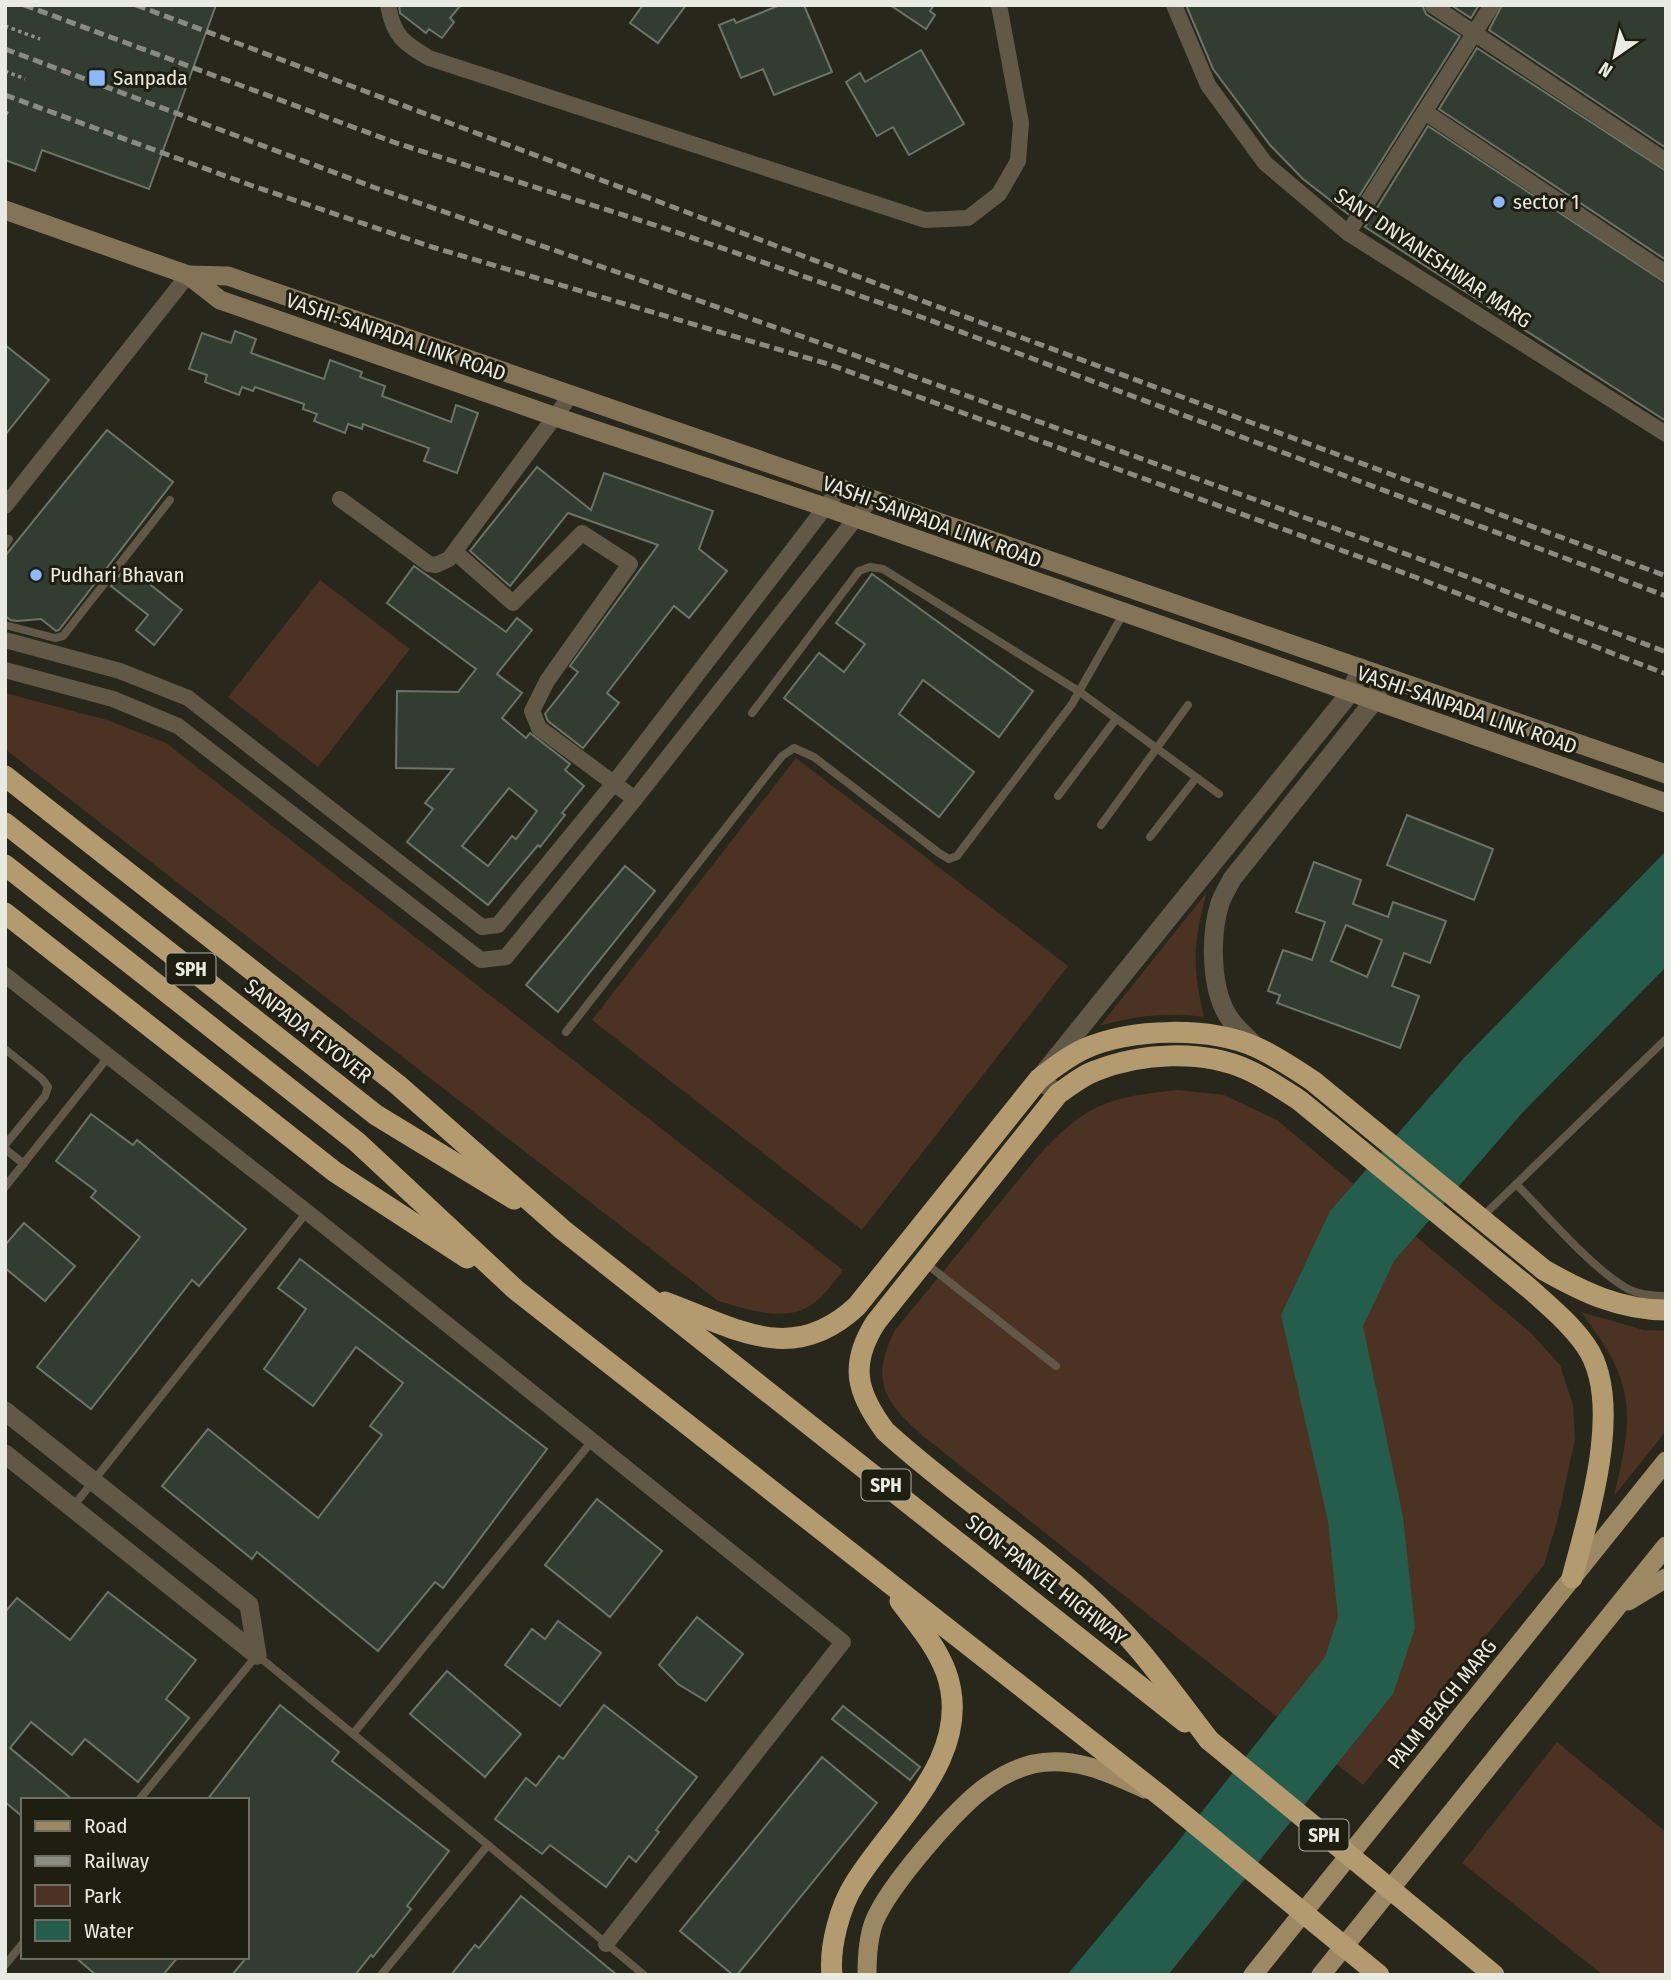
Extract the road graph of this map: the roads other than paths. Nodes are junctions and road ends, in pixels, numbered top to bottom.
1 (388, 5) edge
2 (999, 5) edge
3 (1174, 5) edge
4 (1432, 5) edge
5 (1492, 5) edge
6 (1474, 33) junction
7 (1425, 112) junction
8 (1666, 161) edge
9 (5, 210) edge
10 (1348, 233) junction
11 (1666, 273) edge
12 (188, 275) junction
13 (571, 394) junction
14 (556, 417) junction
15 (1666, 434) edge
16 (840, 488) junction
17 (340, 499) dead end
18 (871, 499) junction
19 (170, 500) dead end
20 (5, 506) edge
21 (825, 507) junction
22 (855, 519) junction
23 (455, 552) junction
24 (1123, 614) junction
25 (5, 625) edge
26 (5, 640) edge
27 (1361, 668) junction
28 (5, 670) edge
29 (1384, 676) junction
30 (1080, 692) junction
31 (1350, 693) junction
32 (1374, 701) junction
33 (1465, 704) junction
34 (1188, 705) dead end
35 (752, 713) dead end
36 (1116, 719) junction
37 (1456, 730) junction
38 (1157, 749) junction
39 (1659, 772) edge
40 (5, 776) edge
41 (1196, 778) junction
42 (614, 783) junction
43 (1219, 794) dead end
44 (1058, 796) dead end
45 (635, 799) junction
46 (1666, 803) edge
47 (5, 823) edge
48 (1101, 824) dead end
49 (1150, 837) dead end
50 (5, 865) edge
51 (5, 913) edge
52 (5, 975) edge
53 (566, 1032) dead end
54 (1666, 1039) edge
55 (1256, 1047) junction
56 (5, 1049) edge
57 (108, 1056) junction
58 (1039, 1079) junction
59 (1313, 1081) junction
60 (1058, 1094) junction
61 (1299, 1100) junction
62 (5, 1147) edge
63 (24, 1164) junction
64 (1516, 1184) junction
65 (5, 1187) edge
66 (307, 1212) junction
67 (1481, 1218) junction
68 (563, 1230) junction
69 (924, 1262) junction
70 (516, 1290) junction
71 (646, 1295) junction
72 (1666, 1296) edge
73 (1666, 1310) edge
74 (1056, 1366) dead end
75 (5, 1411) edge
76 (592, 1441) junction
77 (5, 1454) edge
78 (1666, 1461) edge
79 (93, 1481) junction
80 (72, 1508) junction
81 (1666, 1546) edge
82 (880, 1576) junction
83 (1572, 1578) junction
84 (1666, 1578) edge
85 (1613, 1611) junction
86 (257, 1655) junction
87 (353, 1734) junction
88 (1209, 1740) junction
89 (1162, 1797) junction
90 (141, 1798) edge
91 (488, 1845) junction
92 (606, 1944) junction
93 (21, 1945) edge
94 (5, 1965) edge
95 (381, 1975) edge
96 (644, 1975) edge
97 (832, 1975) edge
98 (867, 1975) edge
99 (1254, 1975) edge
100 (1321, 1975) edge
101 (1379, 1975) edge
102 (1494, 1975) edge

1 - 2 street
3 - 10 street, SANT DNYANESHWAR MARG
4 - 6 street
5 - 6 street
6 - 7 street
6 - 8 street
7 - 10 street
7 - 11 street
9 - 12 main road, VASHI-SANPADA LINK ROAD
10 - 15 street, SANT DNYANESHWAR MARG
12 - 13 main road, VASHI-SANPADA LINK ROAD
12 - 14 main road, VASHI-SANPADA LINK ROAD
12 - 20 street
13 - 14 street
13 - 16 main road, VASHI-SANPADA LINK ROAD
14 - 21 main road, VASHI-SANPADA LINK ROAD
14 - 23 street
16 - 18 main road, VASHI-SANPADA LINK ROAD
16 - 21 street
17 - 23 street
18 - 22 street
18 - 27 main road, VASHI-SANPADA LINK ROAD
19 - 25 lane
21 - 22 main road, VASHI-SANPADA LINK ROAD
21 - 42 street
22 - 24 main road, VASHI-SANPADA LINK ROAD
22 - 45 street
23 - 42 street
24 - 30 lane
24 - 31 main road, VASHI-SANPADA LINK ROAD
26 - 42 street
27 - 29 main road, VASHI-SANPADA LINK ROAD
27 - 31 street
28 - 45 street
29 - 32 street
29 - 33 main road, VASHI-SANPADA LINK ROAD
30 - 35 lane
30 - 36 lane
30 - 53 lane
31 - 32 main road, VASHI-SANPADA LINK ROAD
31 - 58 street
32 - 37 main road, VASHI-SANPADA LINK ROAD
32 - 55 street
33 - 37 main road
33 - 39 main road, VASHI-SANPADA LINK ROAD
34 - 38 lane
36 - 38 lane
36 - 44 lane
37 - 46 main road, VASHI-SANPADA LINK ROAD
38 - 41 lane
38 - 48 lane
40 - 68 highway
41 - 43 lane
41 - 49 lane
42 - 45 street
47 - 68 highway, SANPADA FLYOVER / SPH
50 - 70 highway, SPH
51 - 70 highway
52 - 57 street
54 - 64 lane
55 - 58 highway
55 - 59 highway
56 - 62 lane
57 - 63 lane
57 - 66 street
58 - 60 street
58 - 71 highway
59 - 61 highway
59 - 67 highway
60 - 61 highway
60 - 69 highway
61 - 83 highway
62 - 63 lane
63 - 65 lane
64 - 67 lane
64 - 72 lane
66 - 76 street
66 - 79 lane
67 - 73 highway
68 - 71 highway, SION-PANVEL HIGHWAY / SPH
69 - 74 lane
69 - 88 highway
70 - 82 highway, SPH
71 - 88 highway, SION-PANVEL HIGHWAY / SPH
75 - 79 street
76 - 87 lane
76 - 92 street
77 - 80 street
78 - 83 main road, PALM BEACH MARG
79 - 80 lane
79 - 86 street
80 - 86 street
81 - 85 main road
82 - 89 highway, SPH
82 - 97 highway
83 - 99 main road, PALM BEACH MARG
84 - 85 main road
85 - 100 main road
86 - 87 lane
86 - 90 lane
87 - 91 lane
88 - 102 highway, SION-PANVEL HIGHWAY / SPH, bridge
89 - 98 main road
89 - 101 highway, SPH, bridge
91 - 92 lane
91 - 95 lane
92 - 96 lane
93 - 94 lane

